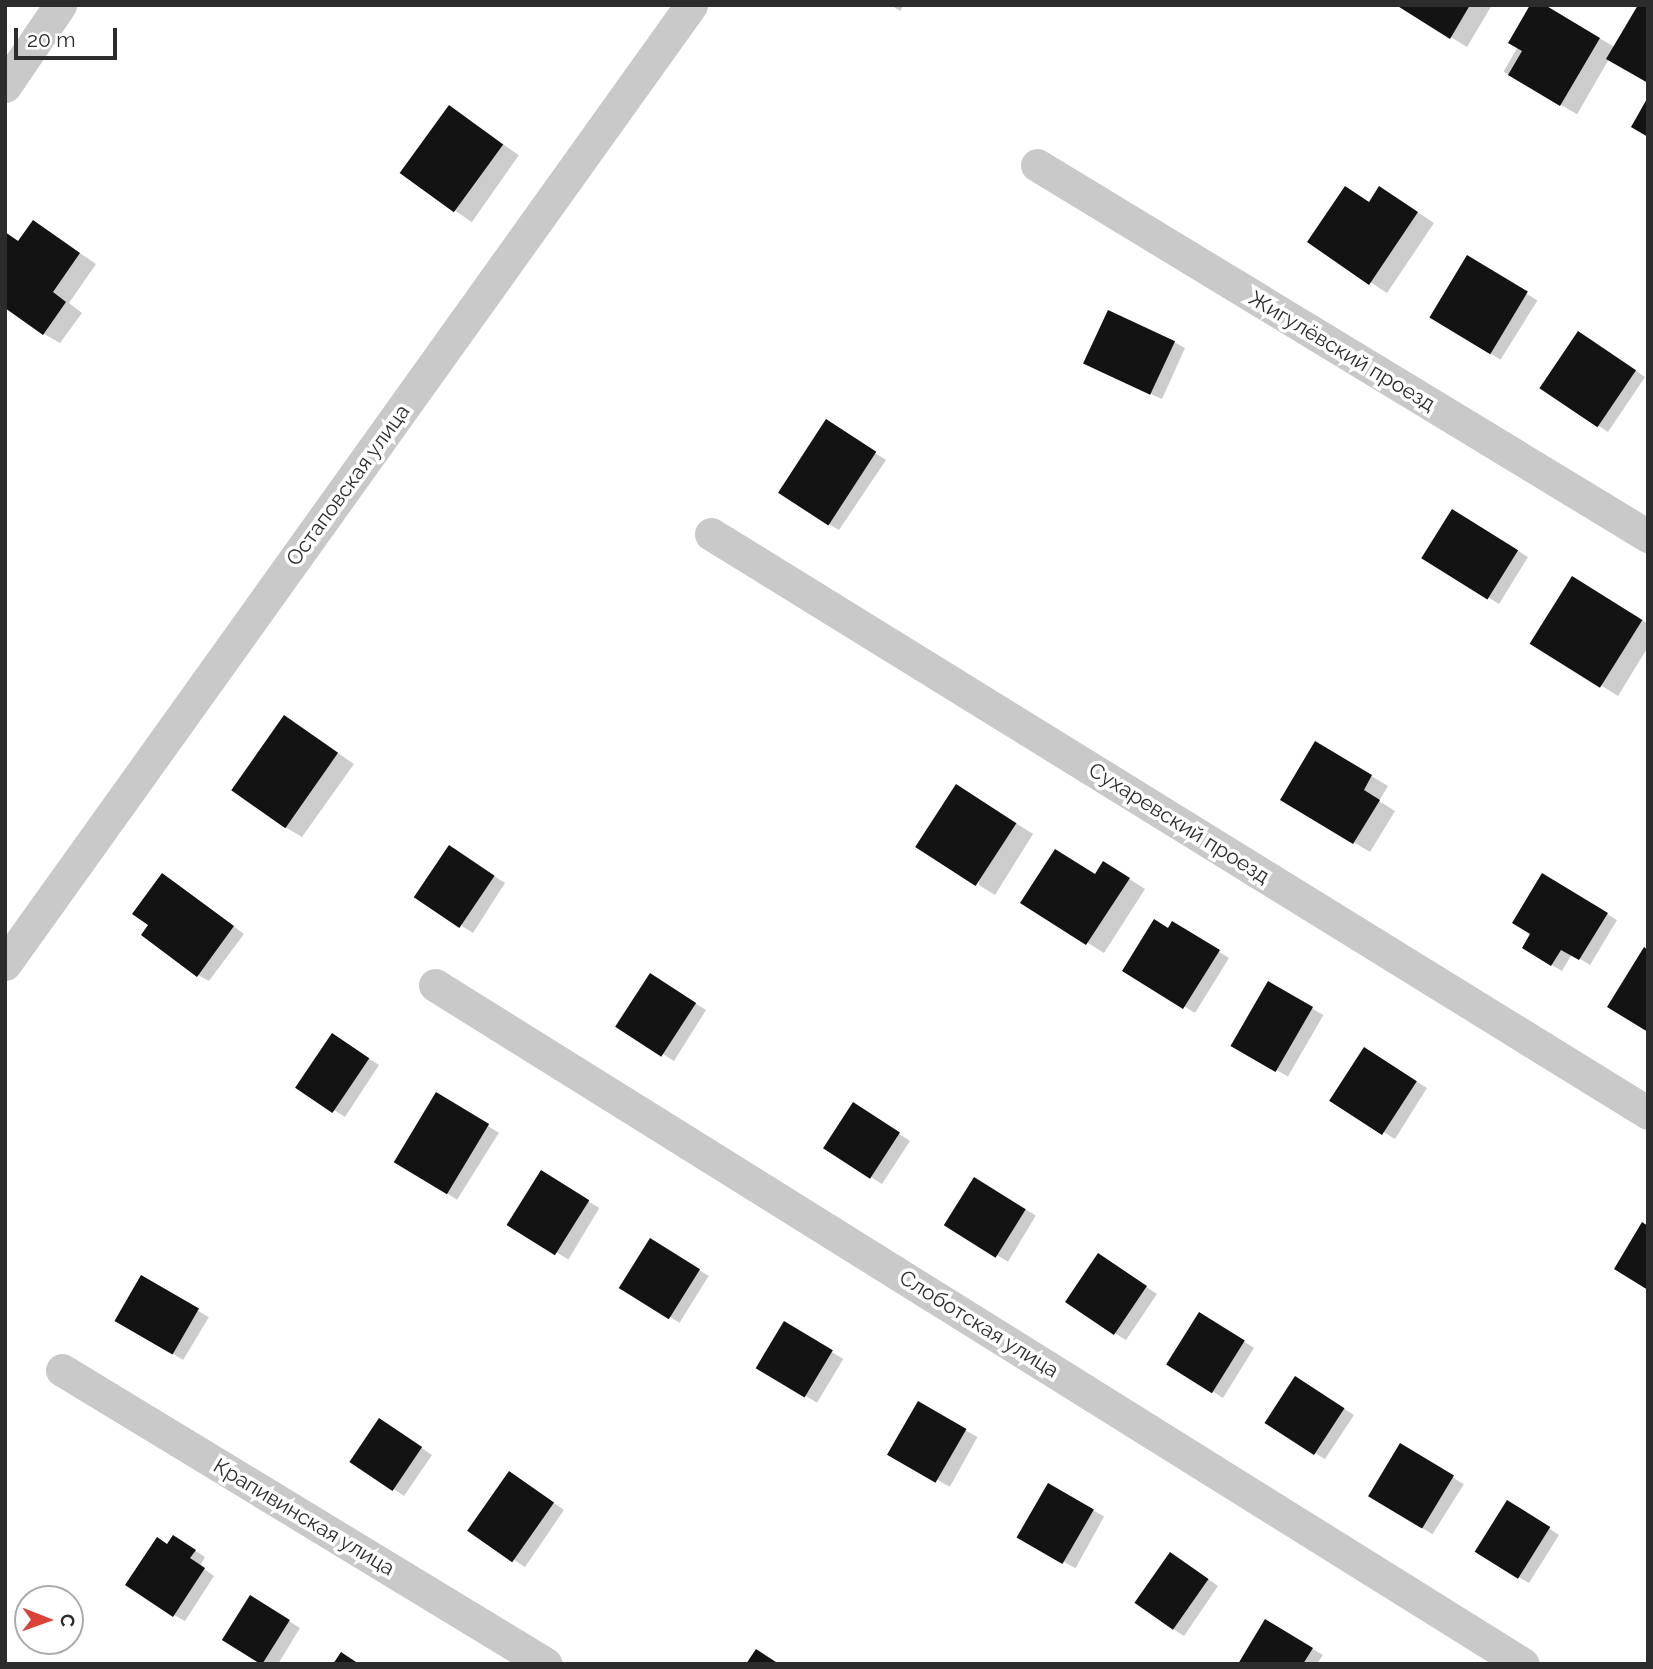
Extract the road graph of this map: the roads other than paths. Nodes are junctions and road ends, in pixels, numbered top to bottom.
1 (60, 5) edge
2 (691, 5) edge
3 (5, 86) edge
4 (1037, 165) dead end
5 (711, 534) dead end
6 (1648, 536) edge
7 (5, 964) edge
8 (435, 985) dead end
9 (1648, 1113) edge
10 (62, 1370) dead end
11 (546, 1664) edge
12 (1523, 1664) edge

1 - 3 street
2 - 7 street, Остаповская улица
4 - 6 street, Жигулёвский проезд
5 - 9 street, Сухаревский проезд
8 - 12 street, Слоботская улица
10 - 11 street, Крапивинская улица

